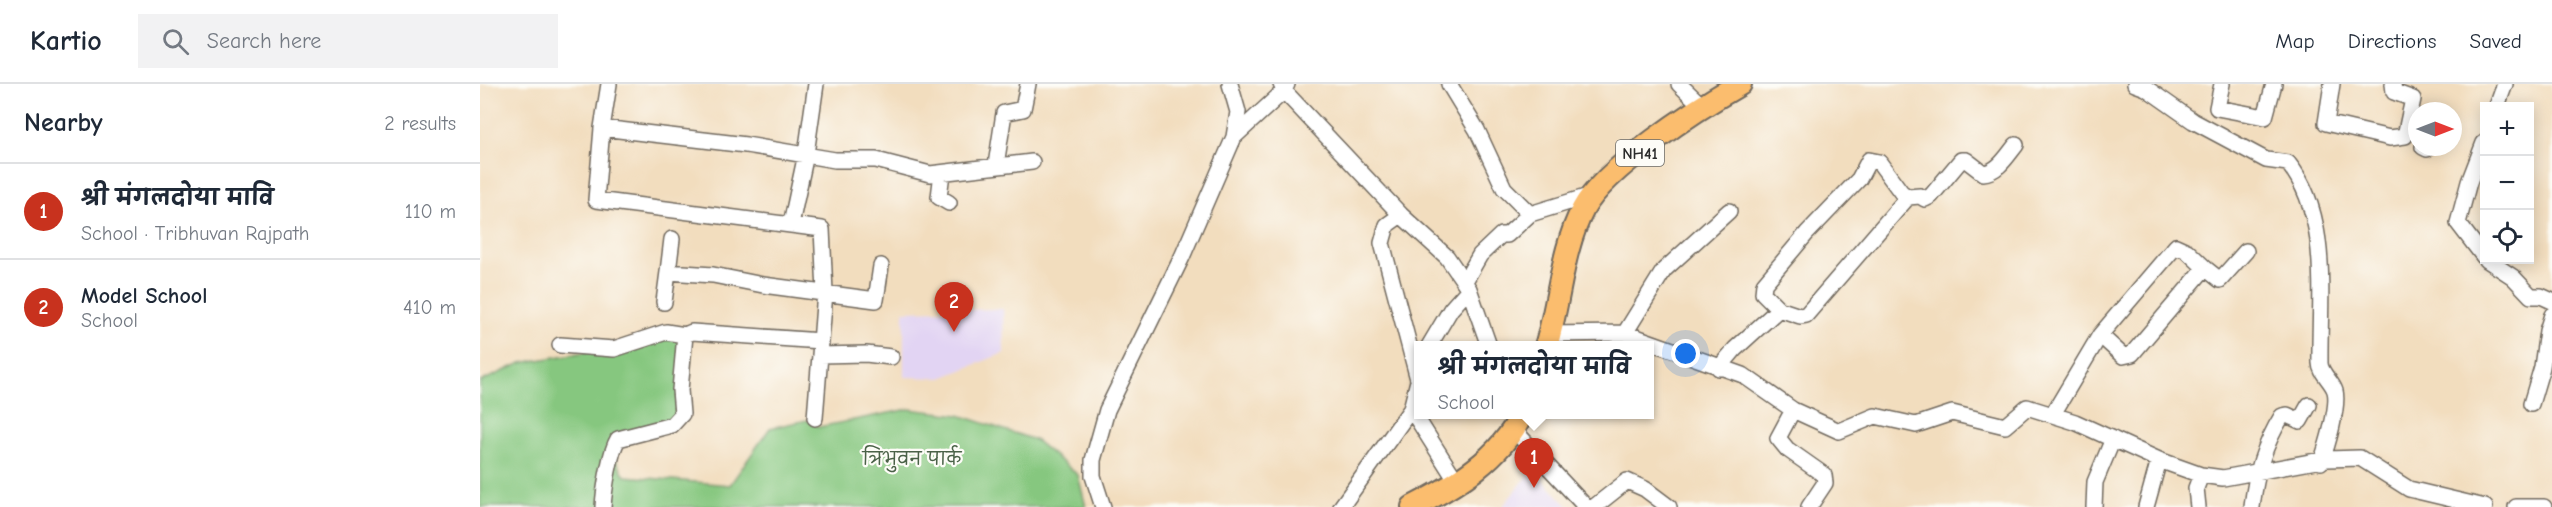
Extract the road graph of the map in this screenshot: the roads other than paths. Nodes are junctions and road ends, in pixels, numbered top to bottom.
1 (609, 84) edge
2 (816, 84) edge
3 (1028, 84) edge
4 (1230, 84) edge
5 (1449, 84) edge
6 (1679, 84) edge
7 (1740, 84) edge
8 (2135, 84) edge
9 (2222, 84) edge
10 (2274, 84) edge
11 (2332, 84) edge
12 (2392, 84) edge
13 (2505, 84) edge
14 (1284, 86) edge
15 (2413, 102) edge
16 (2498, 102) edge
17 (1702, 106) junction
18 (602, 128) junction
19 (1234, 137) junction
20 (2408, 144) edge
21 (2016, 145) dead end
22 (2480, 153) edge
23 (806, 154) junction
24 (1032, 162) dead end
25 (996, 165) junction
26 (942, 172) junction
27 (1592, 195) junction
28 (1908, 197) junction
29 (949, 203) dead end
30 (1729, 211) dead end
31 (1530, 214) junction
32 (1401, 215) junction
33 (792, 224) junction
34 (672, 239) dead end
35 (2480, 250) edge
36 (2246, 251) dead end
37 (2494, 264) edge
38 (881, 266) dead end
39 (2205, 268) junction
40 (668, 272) junction
41 (1467, 285) junction
42 (825, 292) junction
43 (2552, 301) edge
44 (664, 302) dead end
45 (1779, 309) junction
46 (2552, 315) edge
47 (1625, 333) junction
48 (685, 335) junction
49 (2100, 335) junction
50 (1548, 340) edge
51 (1431, 341) edge
52 (1488, 341) edge
53 (1646, 341) edge
54 (1654, 344) edge
55 (560, 345) dead end
56 (820, 348) junction
57 (1414, 349) edge
58 (891, 357) dead end
59 (1719, 368) junction
60 (1414, 398) edge
61 (2531, 404) dead end
62 (2309, 405) dead end
63 (1411, 409) junction
64 (1793, 410) junction
65 (2054, 414) junction
66 (1414, 416) edge
67 (815, 418) dead end
68 (1416, 419) edge
69 (1518, 420) edge
70 (2113, 439) junction
71 (2159, 460) junction
72 (2321, 462) junction
73 (2256, 473) junction
74 (2201, 475) junction
75 (1450, 494) edge
76 (603, 507) edge
77 (1103, 507) edge
78 (1341, 507) edge
79 (1413, 507) edge
80 (1586, 507) edge
81 (1594, 507) edge
82 (1669, 507) edge
83 (1809, 507) edge
84 (2094, 507) edge
85 (2146, 507) edge
86 (2198, 507) edge
87 (2252, 507) edge
88 (2485, 507) edge
89 (2516, 507) edge
90 (2543, 507) edge

1 - 18 street
2 - 23 street
3 - 25 street
4 - 19 street
5 - 31 street
6 - 17 street
7 - 17 highway, NH41
8 - 72 street
9 - 10 street
11 - 20 street
12 - 15 street
13 - 16 street
14 - 19 street
14 - 32 street
17 - 27 highway, NH41
18 - 23 street
18 - 33 street
19 - 77 street
21 - 28 street
22 - 35 street
23 - 26 street
23 - 33 street
24 - 25 street
25 - 26 street
26 - 29 street
27 - 31 street
27 - 50 highway, NH41
28 - 45 street
28 - 45 street
30 - 47 street
31 - 41 street
32 - 41 street
32 - 57 street
33 - 42 street
34 - 40 street
36 - 39 street
37 - 43 street
38 - 42 street
39 - 49 street
39 - 49 street
40 - 42 street
40 - 44 street
41 - 51 street
41 - 52 street
42 - 56 street
45 - 59 street
46 - 61 street
47 - 50 street
47 - 53 street
48 - 55 street
48 - 56 street
48 - 76 street
49 - 65 street
54 - 59 street
56 - 58 street
56 - 67 street
59 - 64 street
60 - 63 street
62 - 73 street
63 - 66 street
63 - 78 street
64 - 65 street
64 - 83 street
65 - 70 street
68 - 75 street
69 - 75 highway
69 - 80 street
70 - 71 street
70 - 84 street
71 - 74 street
71 - 85 street
72 - 73 street
72 - 88 street
73 - 74 street
73 - 87 street
74 - 86 street
75 - 79 highway
81 - 82 street
89 - 90 street

